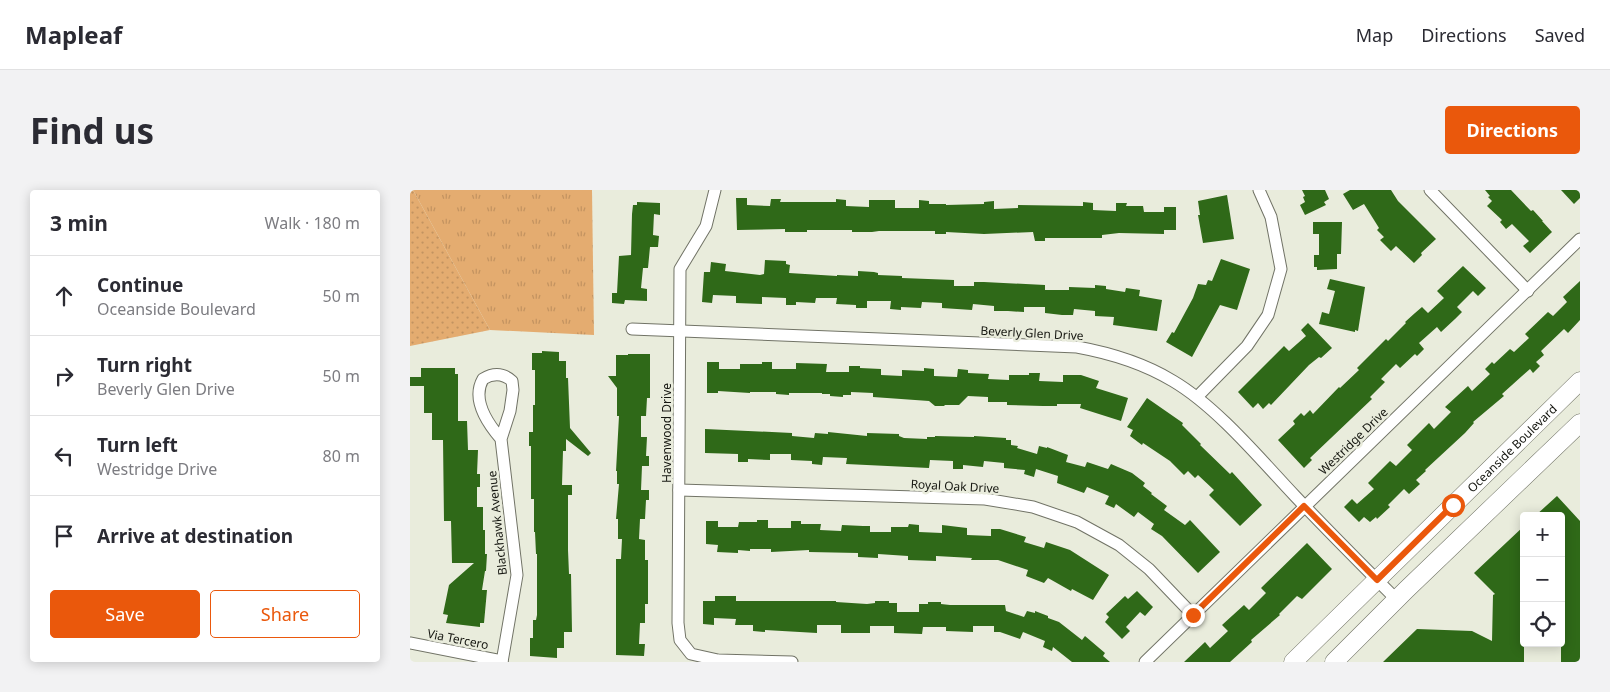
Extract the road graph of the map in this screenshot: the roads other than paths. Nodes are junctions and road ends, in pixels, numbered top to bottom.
1 (715, 190) edge
2 (1258, 190) edge
3 (1430, 190) edge
4 (1580, 239) edge
5 (1528, 291) junction
6 (632, 329) dead end
7 (680, 332) junction
8 (1580, 381) edge
9 (1197, 397) junction
10 (1580, 423) edge
11 (502, 439) junction
12 (679, 490) junction
13 (1304, 506) junction
14 (1377, 580) junction
15 (1396, 599) junction
16 (1193, 615) junction
17 (410, 644) edge
18 (502, 662) edge
19 (792, 662) edge
20 (1145, 662) edge
21 (1293, 662) edge
22 (1334, 662) edge

1 - 7 street, Havenwood Drive
2 - 9 street
3 - 5 street
4 - 5 street, Westridge Drive
5 - 13 street, Westridge Drive
6 - 7 street, Beverly Glen Drive
7 - 9 street, Beverly Glen Drive
7 - 12 street, Havenwood Drive
8 - 14 main road, Oceanside Boulevard
9 - 13 street, Beverly Glen Drive
10 - 15 main road
11 - 11 street, Blackhawk Avenue
11 - 18 street, Blackhawk Avenue
12 - 16 street, Royal Oak Drive
12 - 19 street, Havenwood Drive
13 - 14 street, Beverly Glen Drive
13 - 16 street, Westridge Drive
14 - 15 street, Beverly Glen Drive
14 - 21 main road, Oceanside Boulevard
15 - 22 main road
16 - 20 street, Westridge Drive
17 - 18 street, Via Tercero

